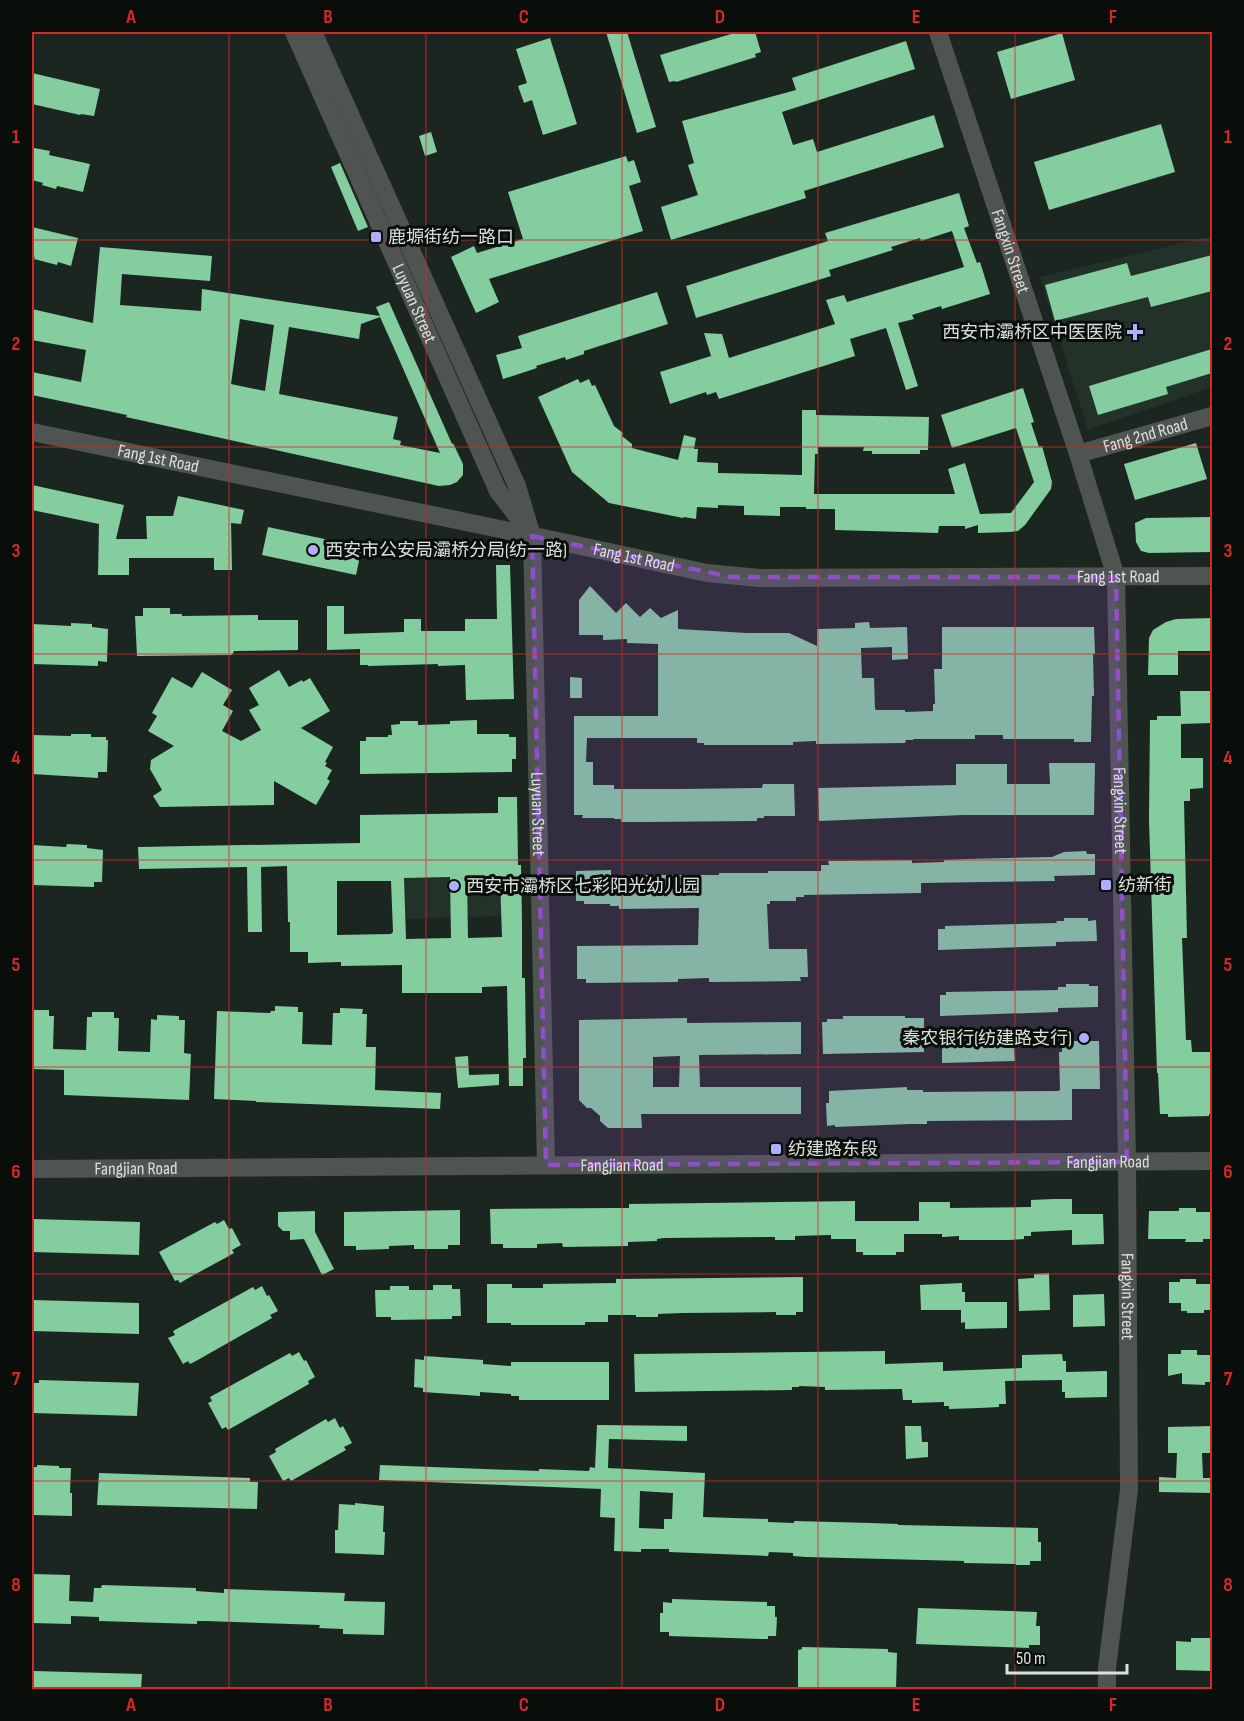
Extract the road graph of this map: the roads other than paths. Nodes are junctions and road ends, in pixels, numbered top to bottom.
1 (294, 32) edge
2 (313, 32) edge
3 (938, 32) edge
4 (1212, 416) edge
5 (32, 432) edge
6 (1078, 454) junction
7 (532, 536) junction
8 (1212, 576) edge
9 (1116, 577) junction
10 (1212, 1161) edge
11 (1127, 1162) junction
12 (546, 1164) junction
13 (32, 1169) edge
14 (1107, 1689) edge

1 - 7 street, Luyuan Street
2 - 7 street, Luyuan Street
3 - 6 street, Fangxin Street
4 - 6 street, Fang 2nd Road
5 - 7 street, Fang 1st Road
6 - 9 street, Fangxin Street
7 - 9 street, Fang 1st Road
7 - 12 street, Luyuan Street
8 - 9 street, Fang 1st Road
9 - 11 street, Fangxin Street
10 - 11 street, Fangjian Road
11 - 12 street, Fangjian Road
11 - 14 street, Fangxin Street
12 - 13 street, Fangjian Road

